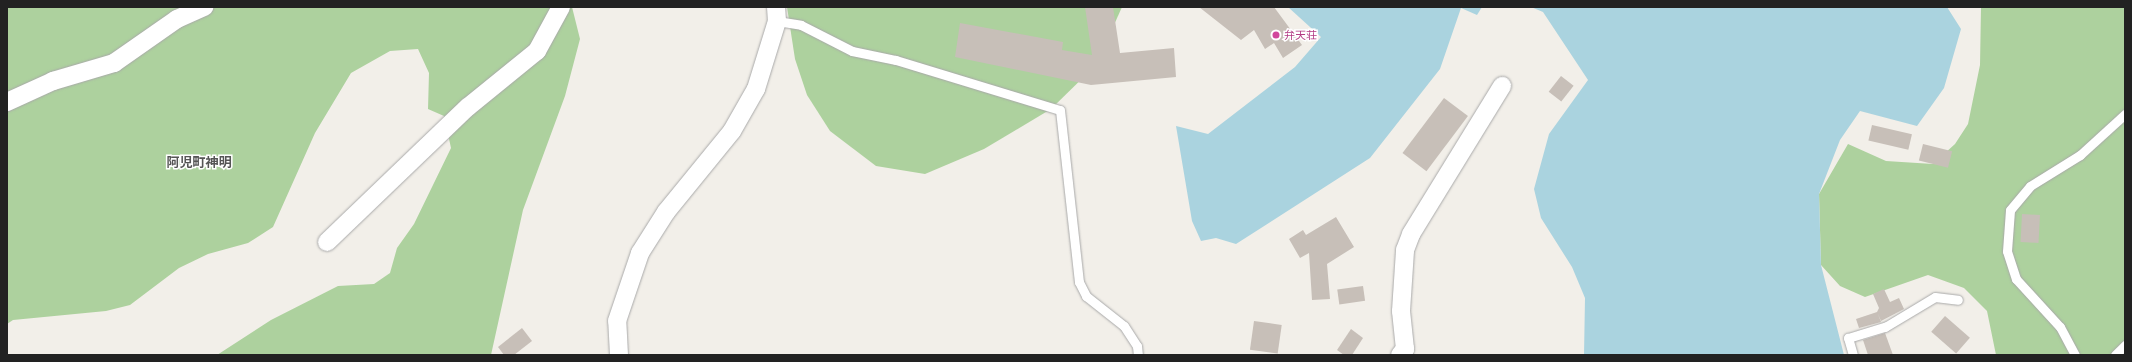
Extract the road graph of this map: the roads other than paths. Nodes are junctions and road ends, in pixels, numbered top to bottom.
1 (204, 7) edge
2 (561, 7) edge
3 (776, 14) edge
4 (1502, 86) dead end
5 (7, 102) edge
6 (2125, 114) edge
7 (327, 242) dead end
8 (1958, 300) dead end
9 (2125, 345) edge
10 (619, 355) edge
11 (1138, 355) edge
12 (1400, 355) edge
13 (1853, 355) edge
14 (2075, 355) edge
15 (2115, 355) edge

1 - 5 street
2 - 7 street
3 - 10 street
3 - 11 lane
4 - 12 street
6 - 14 lane
8 - 13 lane
9 - 15 lane

